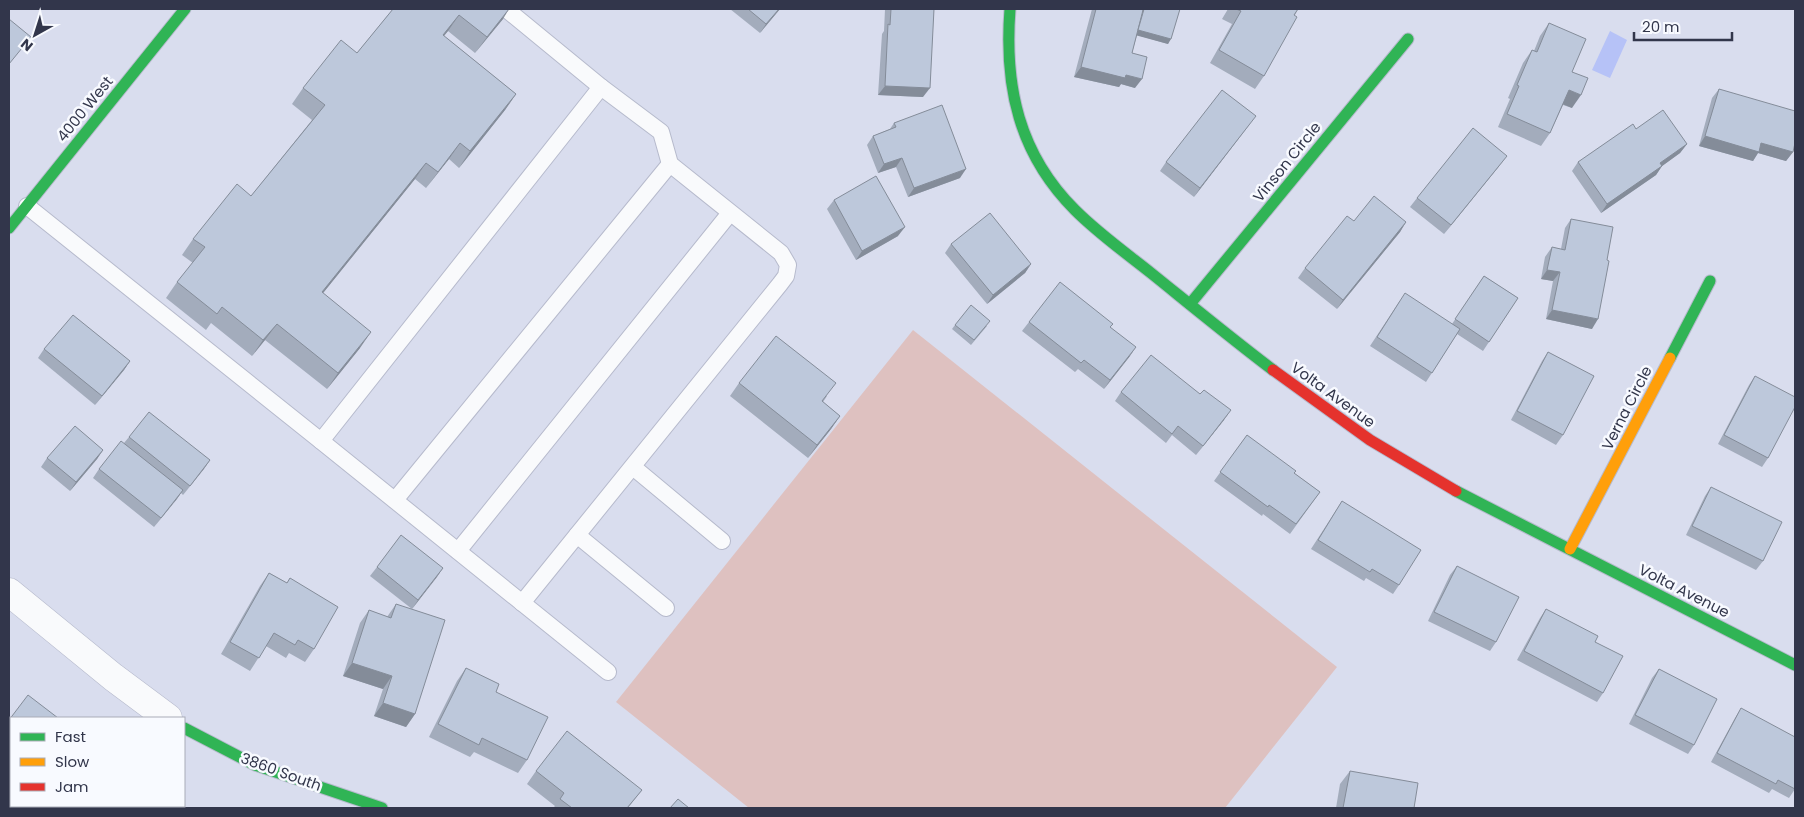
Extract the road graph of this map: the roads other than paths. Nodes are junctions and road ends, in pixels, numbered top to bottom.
1 (185, 9) edge
2 (506, 9) edge
3 (1010, 9) edge
4 (1408, 39) dead end
5 (601, 86) junction
6 (670, 164) junction
7 (26, 206) junction
8 (730, 212) junction
9 (9, 228) edge
10 (1710, 281) dead end
11 (1190, 304) junction
12 (321, 441) junction
13 (632, 466) junction
14 (395, 500) junction
15 (577, 535) junction
16 (722, 540) dead end
17 (1570, 550) junction
18 (458, 551) junction
19 (9, 592) edge
20 (522, 603) junction
21 (666, 608) dead end
22 (1795, 665) edge
23 (608, 672) dead end
24 (166, 717) edge
25 (185, 728) edge
26 (382, 808) edge

1 - 7 street, 4000 West
2 - 5 lane
3 - 11 street, Volta Avenue
4 - 11 street, Vinson Circle
5 - 6 lane
5 - 12 lane
6 - 8 lane
6 - 14 lane
7 - 9 street, 4000 West
7 - 12 lane
8 - 13 lane
8 - 18 lane
10 - 17 street, Verna Circle
11 - 17 street, Volta Avenue
12 - 14 lane
13 - 15 lane
13 - 16 lane
14 - 18 lane
15 - 20 lane
15 - 21 lane
17 - 22 street, Volta Avenue
18 - 20 lane
19 - 24 street, 3860 South
20 - 23 lane
25 - 26 street, 3860 South

